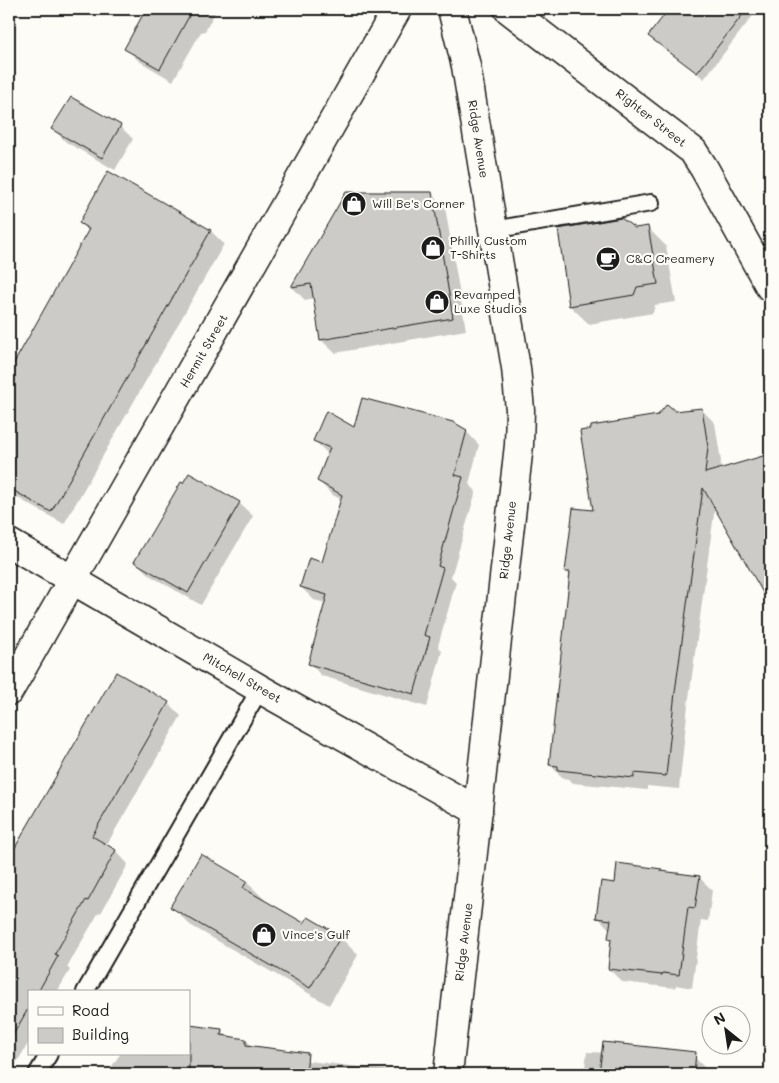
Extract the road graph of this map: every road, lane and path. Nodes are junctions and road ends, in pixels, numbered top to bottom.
1 (397, 9) edge
2 (452, 9) edge
3 (508, 9) edge
4 (651, 203) dead end
5 (493, 230) junction
6 (770, 287) edge
7 (9, 543) edge
8 (73, 580) junction
9 (260, 689) junction
10 (9, 691) edge
11 (478, 811) junction
12 (86, 990) edge
13 (48, 1056) edge
14 (37, 1074) edge
15 (448, 1074) edge

1 - 8 street, Hermit Street
2 - 5 street, Ridge Avenue
3 - 6 street, Righter Street
4 - 5 lane
5 - 11 street, Ridge Avenue
7 - 8 street, Mitchell Street
8 - 9 street, Mitchell Street
8 - 10 street, Hermit Street
9 - 11 street, Mitchell Street
9 - 12 lane
11 - 15 street, Ridge Avenue
13 - 14 lane

